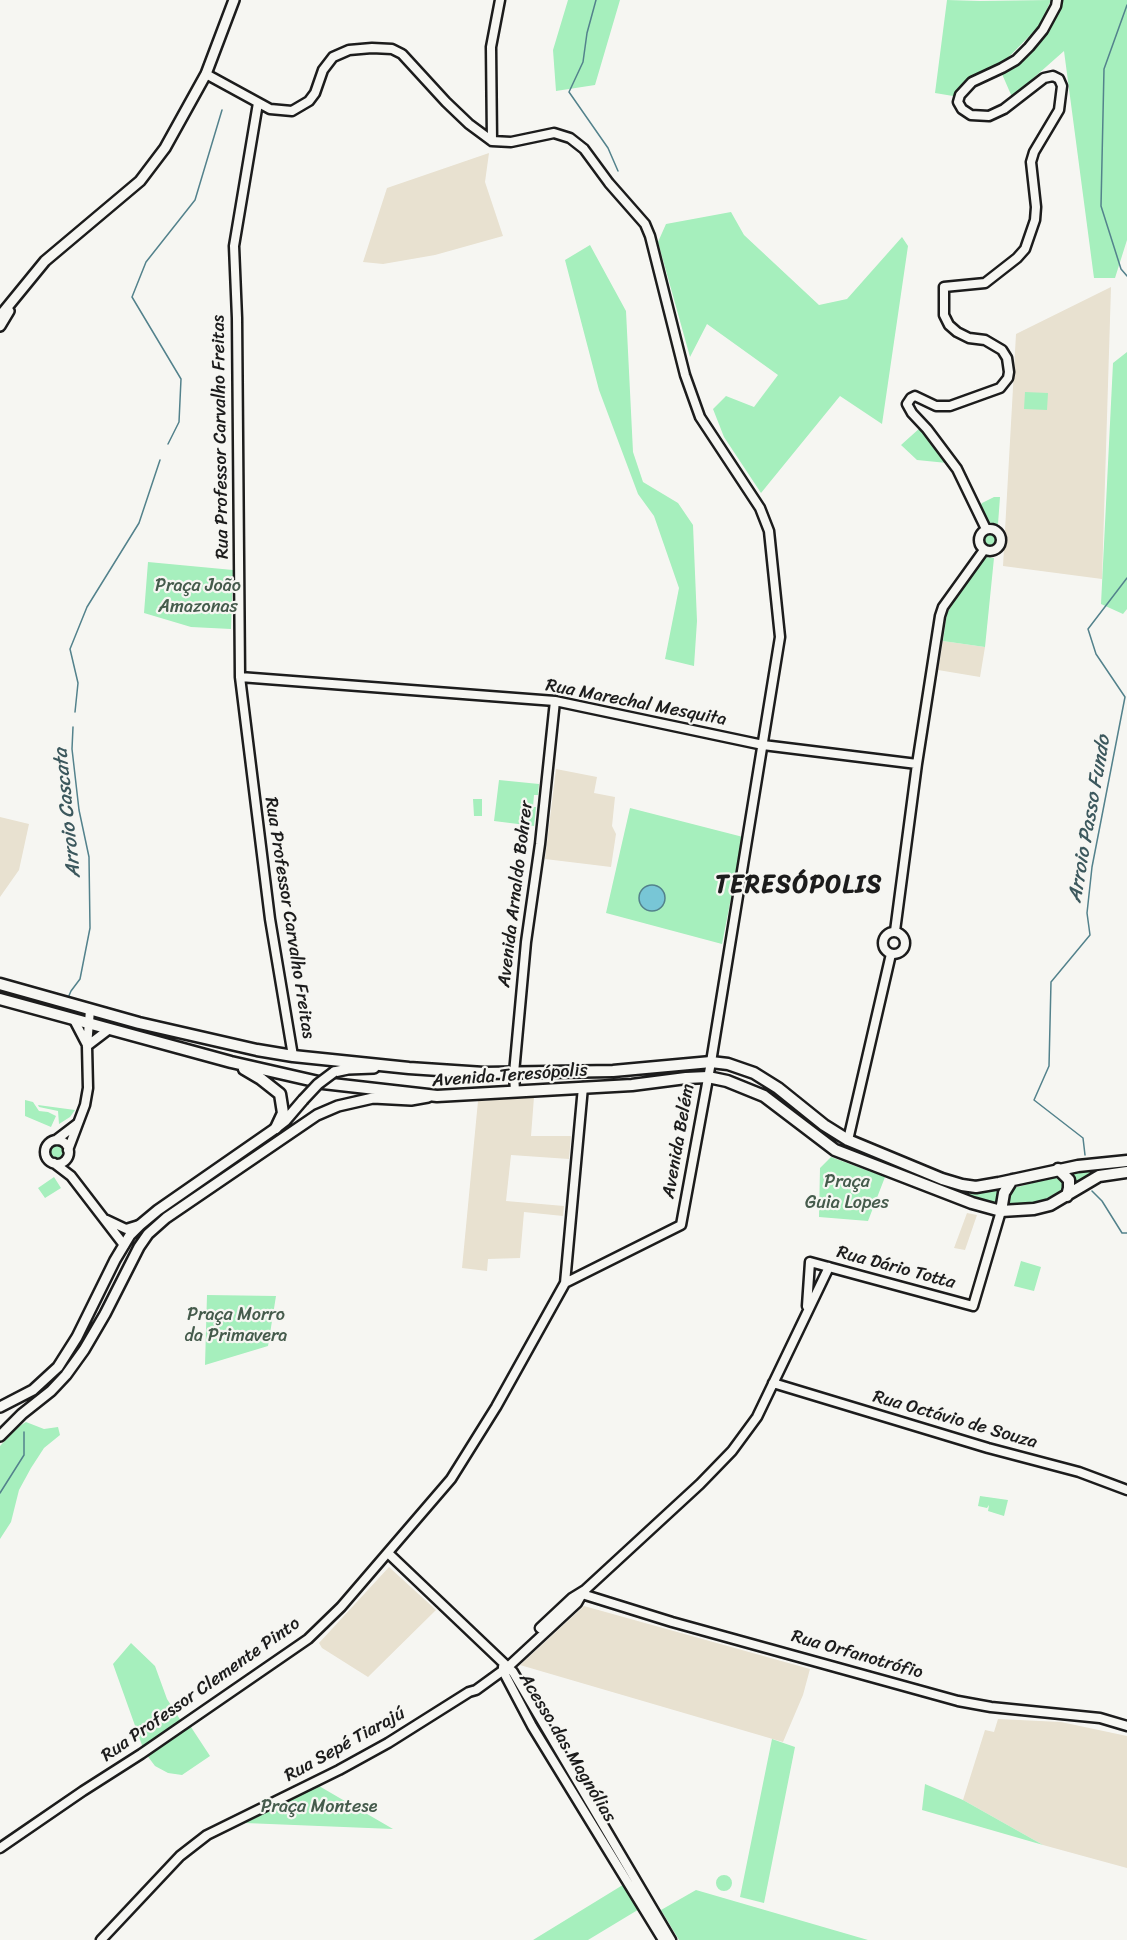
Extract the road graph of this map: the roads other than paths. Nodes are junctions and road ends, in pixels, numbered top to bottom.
1 (234, 0) edge
2 (500, 0) edge
3 (1057, 0) edge
4 (206, 74) junction
5 (258, 103) junction
6 (492, 141) junction
7 (17, 296) junction
8 (0, 316) edge
9 (0, 326) edge
10 (986, 529) junction
11 (984, 550) junction
12 (240, 677) junction
13 (555, 701) junction
14 (764, 745) junction
15 (917, 764) junction
16 (895, 931) junction
17 (891, 954) junction
18 (0, 984) edge
19 (0, 999) edge
20 (90, 1010) junction
21 (74, 1020) junction
22 (90, 1024) junction
23 (108, 1030) junction
24 (87, 1046) junction
25 (293, 1056) junction
26 (231, 1062) junction
27 (711, 1062) junction
28 (409, 1068) junction
29 (514, 1073) junction
30 (708, 1077) junction
31 (583, 1087) junction
32 (515, 1092) junction
33 (437, 1096) junction
34 (78, 1123) junction
35 (281, 1125) junction
36 (56, 1140) junction
37 (848, 1140) junction
38 (68, 1153) junction
39 (1127, 1161) edge
40 (54, 1163) junction
41 (1058, 1169) junction
42 (1127, 1172) edge
43 (71, 1176) junction
44 (1012, 1180) junction
45 (1067, 1196) junction
46 (1001, 1211) junction
47 (102, 1216) junction
48 (140, 1225) junction
49 (124, 1245) junction
50 (810, 1262) joint
51 (829, 1267) junction
52 (128, 1269) junction
53 (565, 1283) junction
54 (807, 1313) junction
55 (773, 1383) junction
56 (0, 1407) edge
57 (0, 1436) edge
58 (1127, 1490) edge
59 (388, 1553) junction
60 (582, 1593) junction
61 (505, 1667) junction
62 (542, 1719) junction
63 (532, 1726) junction
64 (1127, 1726) edge
65 (0, 1848) edge
66 (101, 1940) edge
67 (663, 1940) edge
68 (671, 1940) edge

1 - 4 main road
2 - 6 street
3 - 10 street
4 - 5 street
4 - 7 main road
5 - 6 street
5 - 12 street, Rua Professor Carvalho Freitas
6 - 14 street, Avenida Belém
7 - 8 main road
7 - 9 main road
10 - 11 street
10 - 11 street
11 - 15 street
12 - 13 street, Rua Marechal Mesquita
12 - 25 street, Rua Professor Carvalho Freitas
13 - 14 street, Rua Marechal Mesquita
13 - 29 street, Avenida Arnaldo Bohrer
14 - 15 street, Rua Marechal Mesquita
14 - 27 street, Avenida Belém
15 - 16 street
16 - 17 street
16 - 17 street
17 - 37 street
18 - 20 main road
19 - 21 main road
20 - 22 street
20 - 25 main road
21 - 22 main road
21 - 24 street
22 - 23 main road
22 - 24 street
23 - 24 street
23 - 26 main road
24 - 34 street
25 - 28 main road
26 - 33 main road
26 - 35 main road
27 - 29 main road, Avenida Teresópolis
27 - 30 street, Avenida Belém
27 - 37 main road, Avenida Teresópolis
28 - 29 main road, Avenida Teresópolis
28 - 35 main road, Avenida Teresópolis, bridge
29 - 32 street, Avenida Arnaldo Bohrer
30 - 31 main road, Avenida Teresópolis
30 - 46 main road, Avenida Teresópolis
30 - 53 street, Avenida Belém
31 - 32 main road, Avenida Teresópolis
31 - 53 street
32 - 33 main road, Avenida Teresópolis
33 - 52 main road, Avenida Teresópolis
34 - 36 street
34 - 38 street
35 - 48 main road, Avenida Teresópolis
36 - 38 street
36 - 40 street
37 - 44 main road, Avenida Teresópolis
38 - 40 street
38 - 43 street
39 - 41 main road, Avenida Teresópolis
40 - 43 street
41 - 44 main road, Avenida Teresópolis
41 - 45 main road
42 - 45 main road, Avenida Teresópolis
43 - 47 street
44 - 46 main road
45 - 46 main road, Avenida Teresópolis
46 - 51 street, Rua Dário Totta
47 - 48 street
47 - 49 street
48 - 49 main road, Avenida Teresópolis
49 - 52 main road
49 - 56 main road, Avenida Teresópolis
50 - 51 street, Rua Dário Totta
50 - 54 street, Rua Sepé Tiarajú
51 - 54 street, Rua Sepé Tiarajú
52 - 57 main road, Avenida Teresópolis
53 - 59 street, Rua Professor Clemente Pinto
54 - 55 street, Rua Sepé Tiarajú
55 - 58 street, Rua Octávio de Souza
55 - 60 street, Rua Sepé Tiarajú
59 - 61 street
59 - 65 street, Rua Professor Clemente Pinto
60 - 61 street, Rua Sepé Tiarajú
60 - 64 street, Rua Orfanotrófio
61 - 62 street, Acesso das Magnólias
61 - 63 street, Acesso das Magnólias
61 - 66 street, Rua Sepé Tiarajú
62 - 63 street
62 - 68 street, Acesso das Magnólias
63 - 67 street, Acesso das Magnólias

